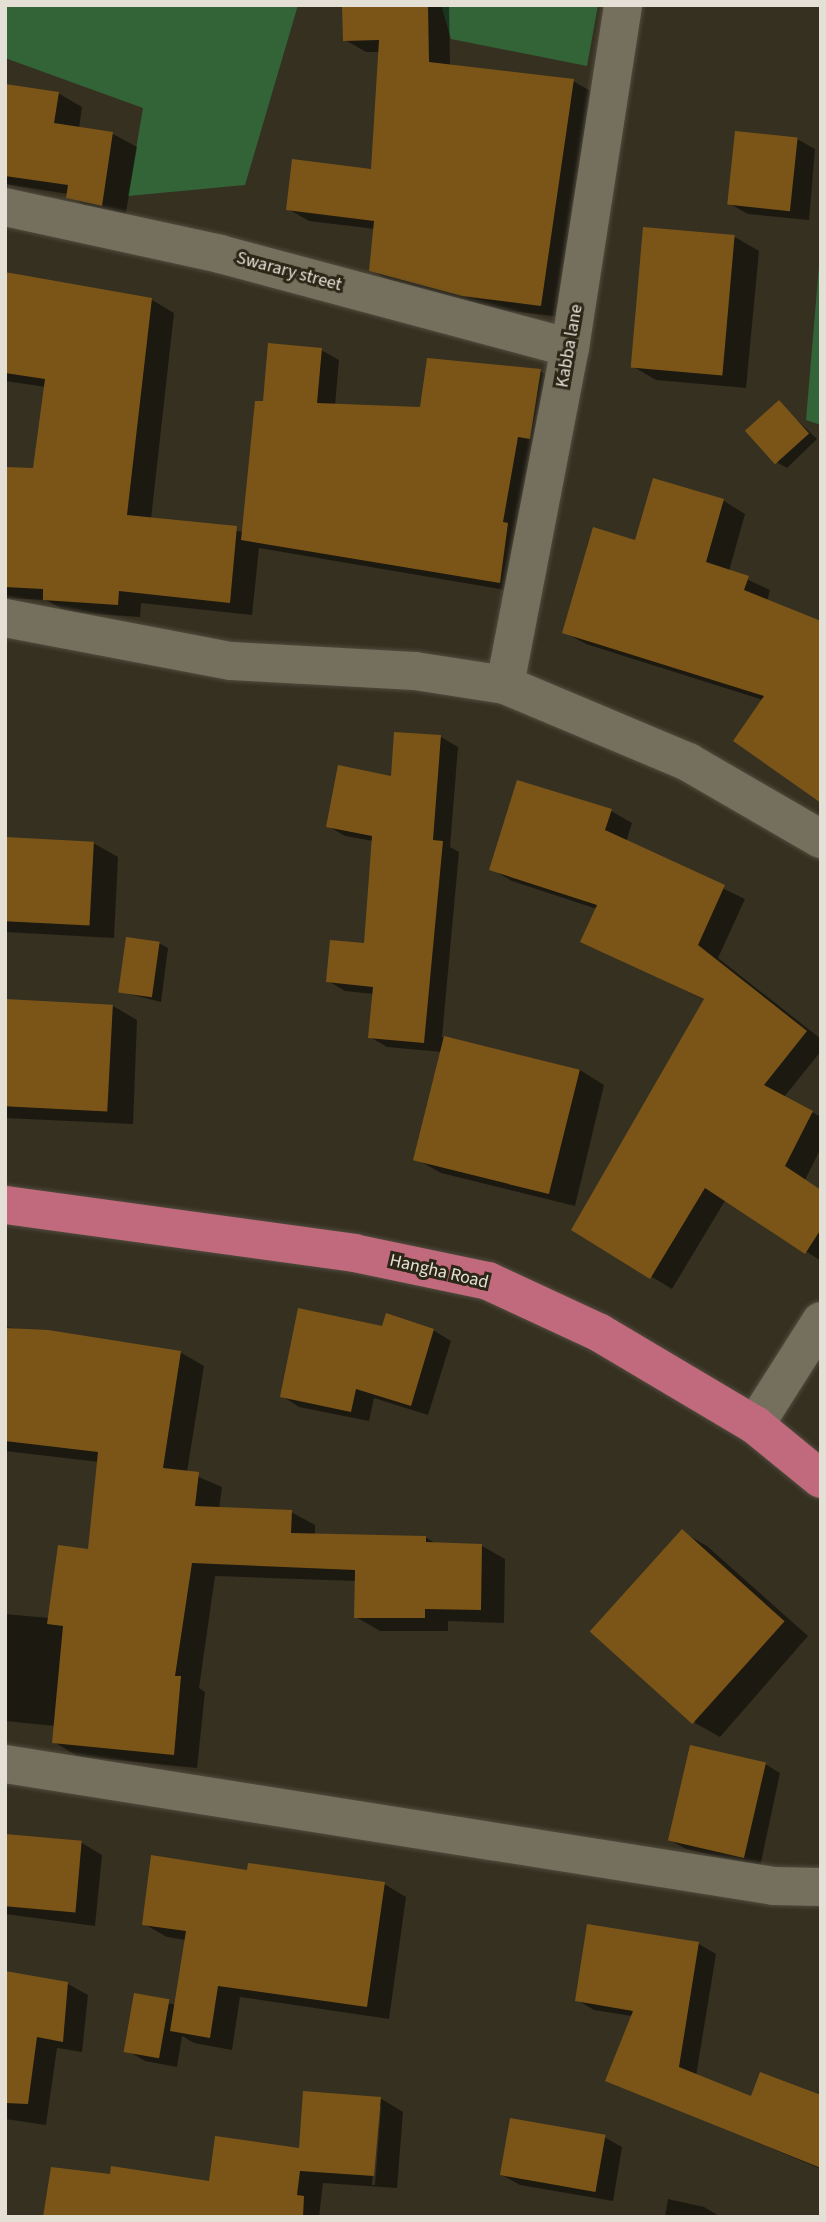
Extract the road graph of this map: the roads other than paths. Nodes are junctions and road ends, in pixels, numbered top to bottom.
1 (623, 5) edge
2 (5, 208) edge
3 (570, 348) junction
4 (5, 618) edge
5 (505, 685) junction
6 (821, 839) edge
7 (5, 1205) edge
8 (821, 1321) edge
9 (755, 1425) junction
10 (821, 1479) edge
11 (5, 1764) edge
12 (821, 1887) edge

1 - 3 street, Kabba lane
2 - 3 street, Swarary street
3 - 5 street, Kabba lane
4 - 5 street
5 - 6 street
7 - 9 highway, Hangha Road
8 - 9 street
9 - 10 highway, Hangha Road
11 - 12 street

